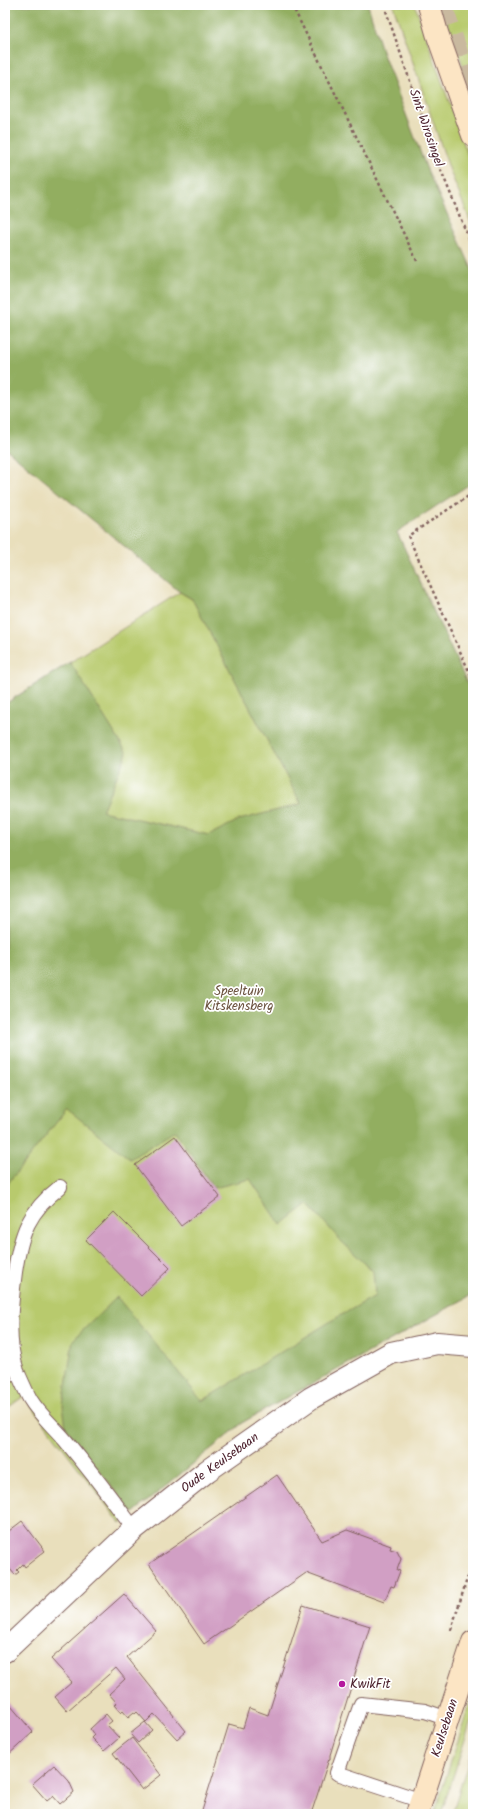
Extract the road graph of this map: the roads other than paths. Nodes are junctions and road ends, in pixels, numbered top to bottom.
1 (429, 5) edge
2 (473, 135) edge
3 (60, 1187) dead end
4 (473, 1346) edge
5 (134, 1528) junction
6 (473, 1642) edge
7 (5, 1651) edge
8 (448, 1719) junction
9 (420, 1808) edge

1 - 2 street
3 - 5 lane
4 - 5 street, Oude Keulsebaan
5 - 7 street, Oude Keulsebaan
6 - 8 street, Keulsebaan
8 - 9 street, Keulsebaan
8 - 9 lane

